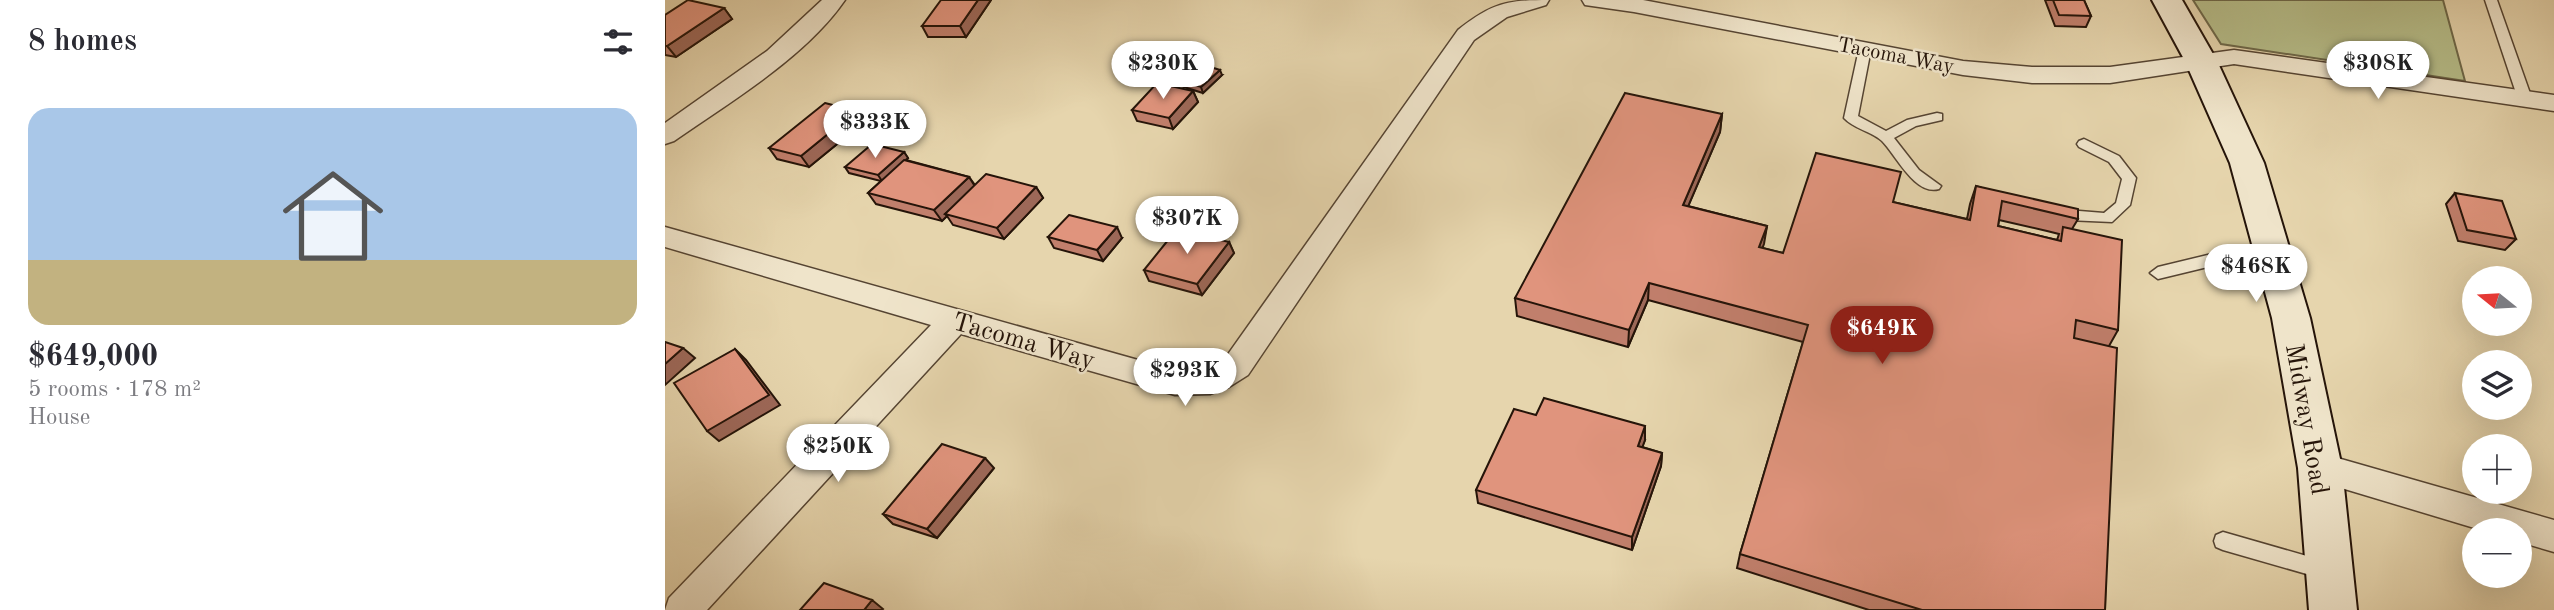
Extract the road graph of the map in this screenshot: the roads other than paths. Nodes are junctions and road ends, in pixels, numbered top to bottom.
1 (834, 0) edge
2 (1538, 0) edge
3 (1593, 0) edge
4 (2167, 0) edge
5 (2491, 0) edge
6 (1865, 49) junction
7 (2201, 61) junction
8 (2525, 99) junction
9 (2554, 103) edge
10 (1937, 117) dead end
11 (665, 135) edge
12 (1886, 137) junction
13 (2084, 145) dead end
14 (1934, 186) dead end
15 (2067, 215) edge
16 (665, 237) edge
17 (2275, 263) junction
18 (2158, 273) dead end
19 (955, 320) junction
20 (2320, 468) junction
21 (2554, 536) edge
22 (2223, 541) dead end
23 (2329, 572) junction
24 (682, 610) edge
25 (2333, 610) edge

1 - 11 street
2 - 19 street, Tacoma Way
3 - 6 street, Tacoma Way
4 - 7 street, Midway Road
5 - 8 lane
6 - 7 street, Tacoma Way
6 - 12 lane
7 - 8 street, Tacoma Way
7 - 17 street, Midway Road
8 - 9 street, Tacoma Way
10 - 12 lane
12 - 14 lane
13 - 15 lane
16 - 19 street, Tacoma Way
17 - 18 lane
17 - 20 street, Midway Road
19 - 24 street
20 - 21 street
20 - 23 street, Midway Road
22 - 23 lane
23 - 25 street, Midway Road

